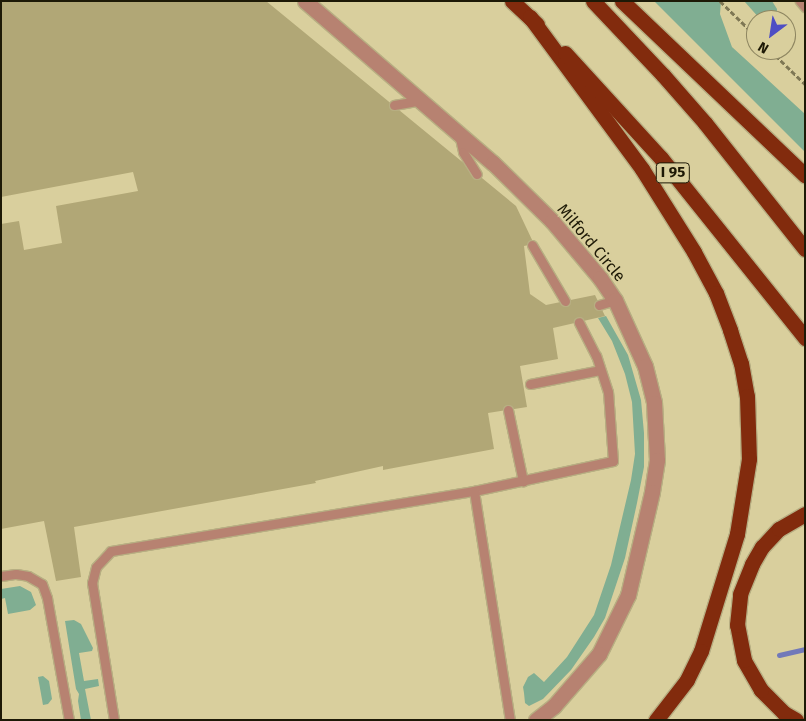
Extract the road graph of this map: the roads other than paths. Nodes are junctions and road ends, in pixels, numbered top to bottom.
1 (305, 1) edge
2 (512, 1) edge
3 (593, 1) edge
4 (622, 1) edge
5 (800, 1) edge
6 (805, 7) edge
7 (530, 17) junction
8 (422, 100) junction
9 (394, 106) dead end
10 (459, 133) junction
11 (477, 174) dead end
12 (805, 175) edge
13 (532, 245) dead end
14 (805, 249) edge
15 (615, 300) junction
16 (565, 301) dead end
17 (599, 305) dead end
18 (579, 322) dead end
19 (805, 338) edge
20 (600, 370) junction
21 (530, 384) dead end
22 (508, 410) dead end
23 (523, 481) junction
24 (474, 491) junction
25 (805, 514) edge
26 (1, 576) edge
27 (69, 720) edge
28 (114, 720) edge
29 (510, 720) edge
30 (536, 720) edge
31 (656, 720) edge
32 (796, 720) edge

1 - 8 street, Milford Circle
2 - 7 highway, I 95
3 - 14 highway
4 - 12 highway
5 - 6 lane
7 - 19 highway, I 95
7 - 31 highway
8 - 9 lane
8 - 10 street, Milford Circle
10 - 11 lane
10 - 15 street, Milford Circle
13 - 16 lane
15 - 17 lane
15 - 30 street, Milford Circle
18 - 20 lane
20 - 21 lane
20 - 23 lane
22 - 23 lane
23 - 24 lane
24 - 28 lane
24 - 29 lane
25 - 32 highway
26 - 27 lane

